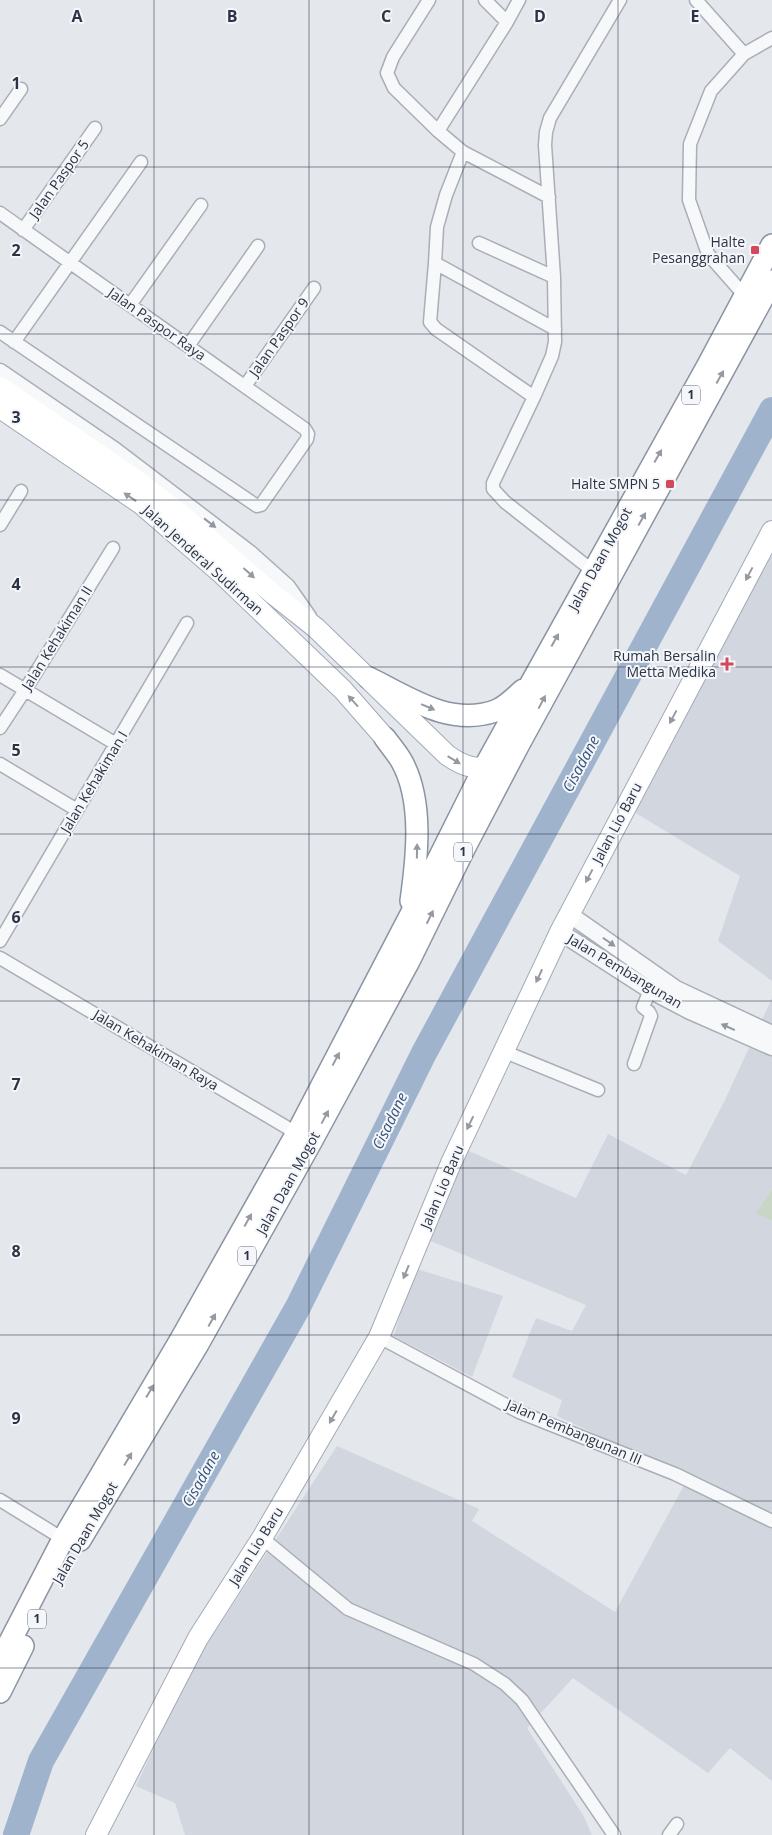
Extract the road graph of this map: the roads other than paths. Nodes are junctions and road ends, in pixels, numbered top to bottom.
1 (428, 0) edge
2 (485, 0) edge
3 (519, 0) edge
4 (620, 0) edge
5 (696, 0) edge
6 (507, 22) junction
7 (772, 38) edge
8 (744, 54) junction
9 (21, 89) dead end
10 (0, 119) edge
11 (95, 128) dead end
12 (438, 131) junction
13 (463, 152) junction
14 (141, 162) dead end
15 (549, 197) junction
16 (201, 205) dead end
17 (0, 213) edge
18 (23, 230) junction
19 (479, 243) dead end
20 (772, 245) edge
21 (258, 246) dead end
22 (70, 263) junction
23 (435, 263) junction
24 (554, 277) junction
25 (772, 281) edge
26 (314, 288) dead end
27 (744, 296) junction
28 (130, 305) junction
29 (555, 329) junction
30 (0, 332) edge
31 (14, 342) junction
32 (188, 346) junction
33 (0, 372) edge
34 (245, 386) junction
35 (0, 387) edge
36 (534, 397) junction
37 (0, 408) edge
38 (21, 491) dead end
39 (0, 525) edge
40 (772, 530) edge
41 (113, 548) dead end
42 (605, 568) junction
43 (187, 622) dead end
44 (316, 628) junction
45 (0, 675) edge
46 (369, 678) junction
47 (532, 683) junction
48 (25, 690) junction
49 (0, 728) edge
50 (385, 738) joint
51 (116, 744) junction
52 (519, 744) junction
53 (0, 764) edge
54 (484, 768) junction
55 (77, 810) junction
56 (410, 916) junction
57 (564, 923) junction
58 (0, 941) edge
59 (0, 958) edge
60 (650, 990) junction
61 (772, 1034) edge
62 (772, 1047) edge
63 (504, 1052) junction
64 (634, 1064) dead end
65 (598, 1090) dead end
66 (304, 1138) junction
67 (379, 1337) junction
68 (0, 1500) edge
69 (772, 1521) edge
70 (262, 1538) junction
71 (69, 1542) junction
72 (0, 1661) edge
73 (0, 1692) edge
74 (677, 1824) dead end
75 (96, 1835) edge
76 (614, 1835) edge
77 (669, 1835) edge

1 - 12 street
2 - 6 street
3 - 6 street
4 - 15 street
5 - 8 street
6 - 12 street
7 - 8 street
8 - 27 street
9 - 10 street
11 - 18 street, Jalan Paspor 5
12 - 13 street
13 - 15 street
13 - 23 street
14 - 22 street
15 - 24 street
16 - 28 street
17 - 18 street, Jalan Paspor Raya
18 - 22 street, Jalan Paspor Raya
19 - 24 street
20 - 27 highway, Jalan Daan Mogot / 1
21 - 32 street
22 - 28 street, Jalan Paspor Raya
22 - 31 street
23 - 29 street
23 - 36 street
24 - 29 street
42 -> 25 highway, Jalan Daan Mogot / 1
26 - 34 street, Jalan Paspor 9
42 -> 27 highway, Jalan Daan Mogot / 1
28 - 32 street, Jalan Paspor Raya
29 - 36 street
30 - 31 street
31 - 34 street, Jalan Paspor Raya
32 - 34 street, Jalan Paspor Raya
33 -> 44 street, Jalan Jenderal Sudirman
35 -> 44 main road, Jalan Jenderal Sudirman
36 - 42 street
50 -> 37 main road, Jalan Jenderal Sudirman
38 - 39 street
40 -> 57 main road, Jalan Lio Baru
41 - 48 street, Jalan Kehakiman II
47 -> 42 highway, Jalan Daan Mogot / 1
52 -> 42 highway, Jalan Daan Mogot / 1
43 - 51 street, Jalan Kehakiman I
44 - 46 main road, Jalan Jenderal Sudirman
45 - 48 street
46 -> 47 highway
46 -> 54 main road, Jalan Jenderal Sudirman
47 - 54 highway, Jalan Daan Mogot / 1
48 - 49 street, Jalan Kehakiman II
48 - 51 street
56 -> 50 highway
51 - 55 street, Jalan Kehakiman I
52 - 54 main road, Jalan Daan Mogot
66 -> 52 highway, Jalan Daan Mogot / 1
53 - 55 street
54 - 56 highway, Jalan Daan Mogot / 1
55 - 58 street, Jalan Kehakiman I
66 -> 56 highway, Jalan Daan Mogot / 1
57 - 60 street, Jalan Pembangunan
57 -> 61 street, Jalan Pembangunan
57 -> 63 main road, Jalan Lio Baru
59 - 66 street, Jalan Kehakiman Raya
62 -> 60 street, Jalan Pembangunan
60 - 64 street
63 - 65 street
63 -> 67 main road, Jalan Lio Baru
71 -> 66 highway, Jalan Daan Mogot / 1
67 - 69 street, Jalan Pembangunan III
67 -> 70 main road, Jalan Lio Baru
68 - 71 street
70 - 75 main road, Jalan Lio Baru
70 - 76 street
71 - 72 highway, Jalan Daan Mogot / 1
71 - 73 highway, Jalan Daan Mogot / 1
74 - 77 street

